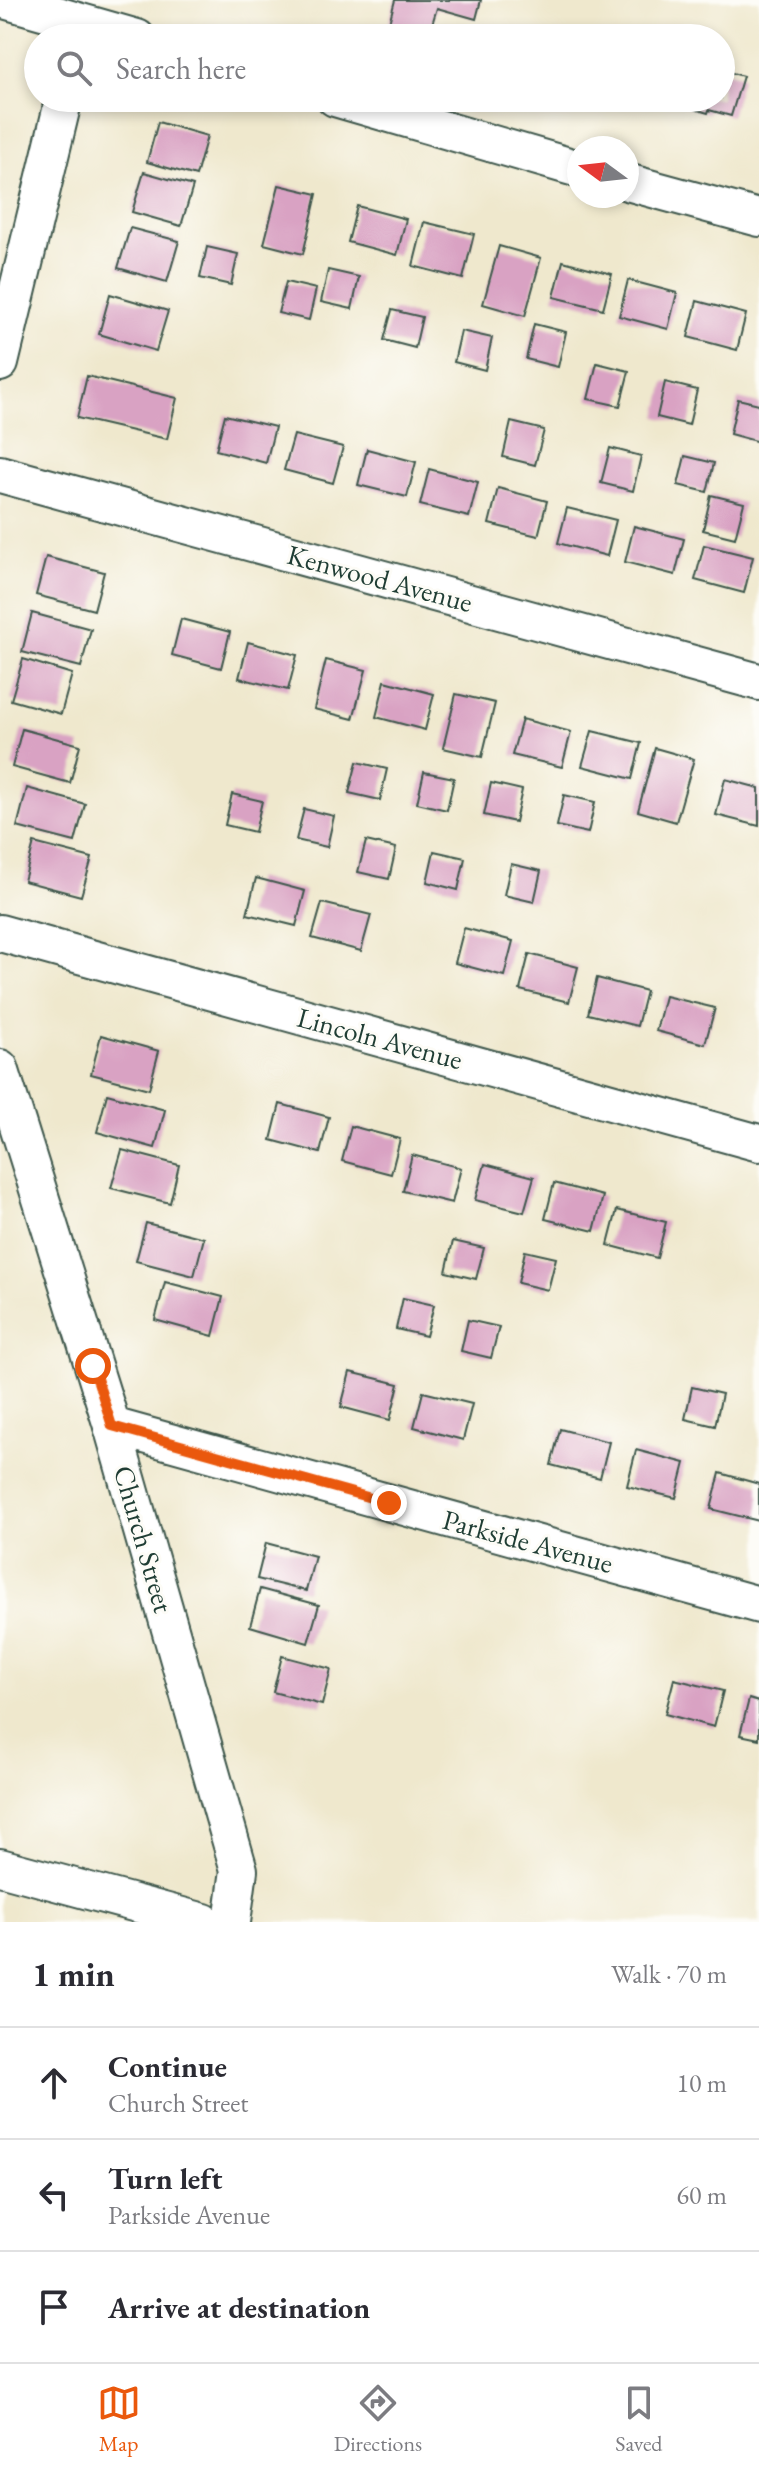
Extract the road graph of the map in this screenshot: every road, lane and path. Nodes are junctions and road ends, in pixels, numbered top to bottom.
1 (4, 0) edge
2 (83, 20) edge
3 (59, 112) edge
4 (383, 112) edge
5 (567, 166) edge
6 (639, 185) edge
7 (759, 218) edge
8 (16, 227) edge
9 (0, 363) edge
10 (0, 474) edge
11 (759, 682) edge
12 (0, 933) edge
13 (0, 1068) edge
14 (759, 1143) edge
15 (112, 1426) junction
16 (759, 1605) edge
17 (0, 1867) edge
18 (204, 1922) edge
19 (232, 1922) edge

1 - 2 street
3 - 8 street
4 - 5 street
6 - 7 street
8 - 9 street
10 - 11 street, Kenwood Avenue
12 - 14 street, Lincoln Avenue
13 - 15 street, Church Street
15 - 16 street, Parkside Avenue
15 - 19 street, Church Street
17 - 18 street

